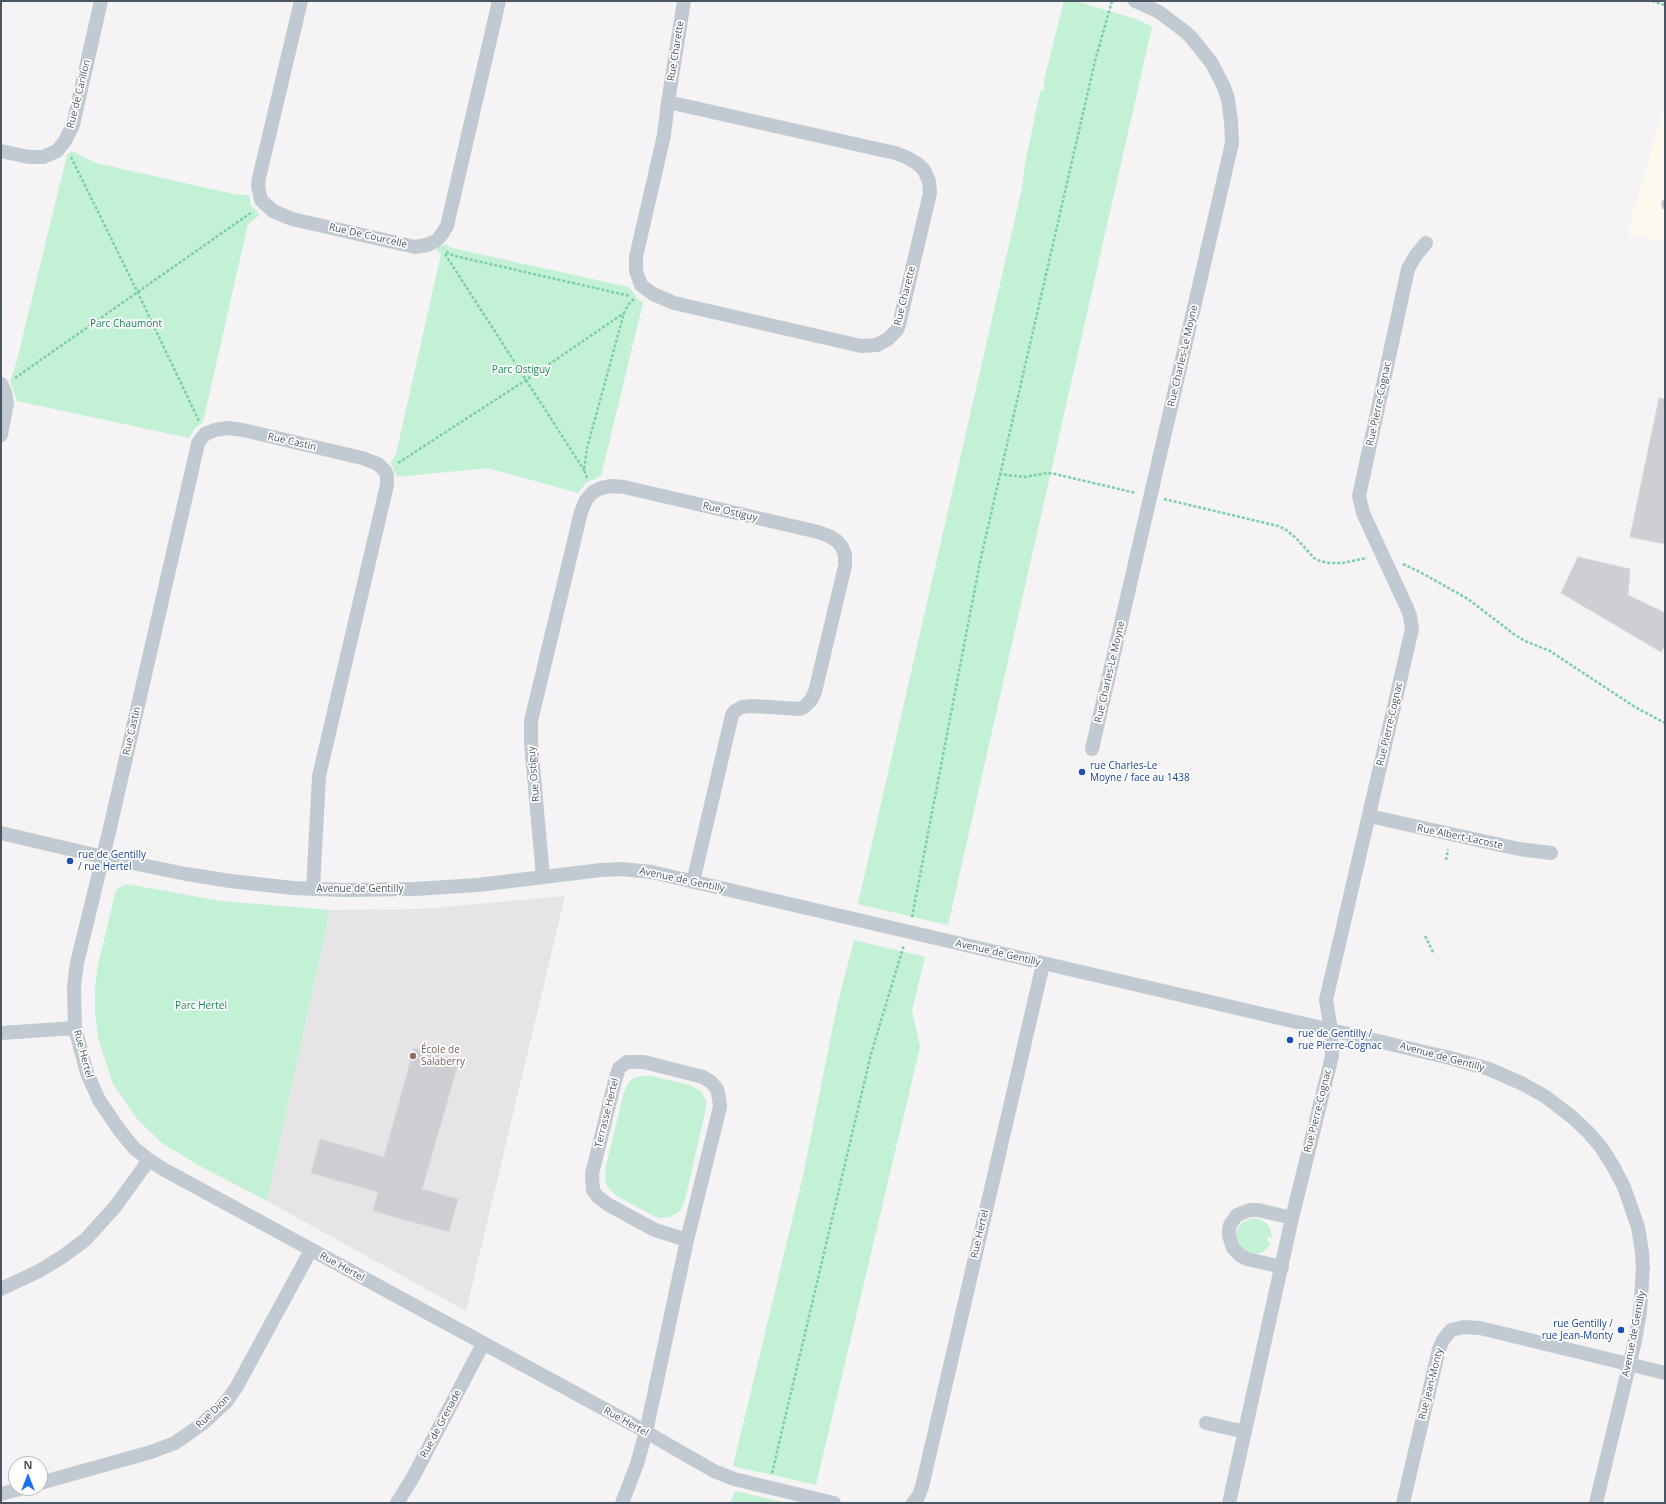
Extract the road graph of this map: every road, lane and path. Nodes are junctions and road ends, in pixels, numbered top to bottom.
1 (101, 1) edge
2 (301, 1) edge
3 (499, 1) edge
4 (684, 1) edge
5 (1112, 1) edge
6 (1135, 1) edge
7 (1652, 1) edge
8 (1665, 5) edge
9 (668, 102) junction
10 (1, 151) edge
11 (57, 151) junction
12 (264, 204) junction
13 (1426, 243) dead end
14 (137, 291) junction
15 (624, 313) junction
16 (526, 380) junction
17 (2, 385) edge
18 (205, 434) junction
19 (1, 435) edge
20 (584, 470) junction
21 (385, 471) junction
22 (999, 474) junction
23 (589, 482) dead end
24 (1139, 494) dead end
25 (1162, 499) dead end
26 (1367, 558) dead end
27 (1401, 564) dead end
28 (1665, 723) edge
29 (1092, 749) dead end
30 (1369, 816) junction
31 (1, 833) edge
32 (1551, 852) dead end
33 (103, 857) junction
34 (543, 877) junction
35 (694, 882) junction
36 (313, 889) junction
37 (912, 916) dead end
38 (1425, 936) dead end
39 (903, 949) dead end
40 (1434, 954) dead end
41 (1043, 964) junction
42 (75, 1028) junction
43 (1331, 1030) junction
44 (1, 1033) edge
45 (149, 1160) junction
46 (1292, 1218) junction
47 (688, 1240) junction
48 (310, 1250) junction
49 (1282, 1267) junction
50 (1, 1289) edge
51 (483, 1344) junction
52 (1629, 1364) junction
53 (1665, 1373) edge
54 (1206, 1423) dead end
55 (646, 1432) junction
56 (1245, 1432) junction
57 (772, 1475) dead end
58 (48, 1481) edge
59 (397, 1503) edge
60 (622, 1503) edge
61 (834, 1503) edge
62 (913, 1503) edge
63 (1229, 1503) edge
64 (1403, 1503) edge
65 (1596, 1503) edge

1 - 11 street, Rue de Carillon
2 - 12 street
3 - 12 street, Rue De Courcelle
4 - 9 street, Rue Charette
5 - 22 path
6 - 29 street, Rue Charles-Le Moyne
7 - 8 path
9 - 9 street, Rue Charette
10 - 11 street
11 - 14 path
12 - 14 path
13 - 30 street, Rue Pierre-Cognac
14 - 17 path
14 - 18 path
15 - 16 path
15 - 16 path
15 - 20 path
16 - 20 path
16 - 21 path
17 - 19 street
18 - 21 street, Rue Castin
18 - 33 street, Rue Castin
20 - 23 path
21 - 36 street
22 - 24 path
22 - 37 path
25 - 26 path
27 - 28 path
30 - 32 street, Rue Albert-Lacoste
30 - 43 street, Rue Pierre-Cognac
31 - 33 street, Avenue de Gentilly
33 - 36 street, Avenue de Gentilly
33 - 42 street, Rue Hertel
34 - 35 street, Avenue de Gentilly
34 - 35 street, Rue Ostiguy
34 - 36 street, Avenue de Gentilly
35 - 41 street, Avenue de Gentilly
38 - 40 path
39 - 57 path
41 - 43 street, Avenue de Gentilly
41 - 62 street, Rue Hertel
42 - 44 street
42 - 45 street, Rue Hertel
43 - 46 street, Rue Pierre-Cognac
43 - 52 street, Avenue de Gentilly
45 - 48 street, Rue Hertel
45 - 50 street
46 - 49 street, Rue Pierre-Cognac
46 - 49 street
47 - 47 street, Terrasse Hertel
47 - 55 street, Terrasse Hertel
48 - 51 street, Rue Hertel
48 - 58 street, Rue Dion
49 - 56 street, Rue Pierre-Cognac
51 - 55 street, Rue Hertel
51 - 59 street, Rue de Grenade
52 - 53 street, Rue Jean-Monty
52 - 64 street, Rue Jean-Monty
52 - 65 street, Avenue de Gentilly
54 - 56 street
55 - 60 street, Terrasse Hertel
55 - 61 street, Rue Hertel
56 - 63 street, Rue Pierre-Cognac

